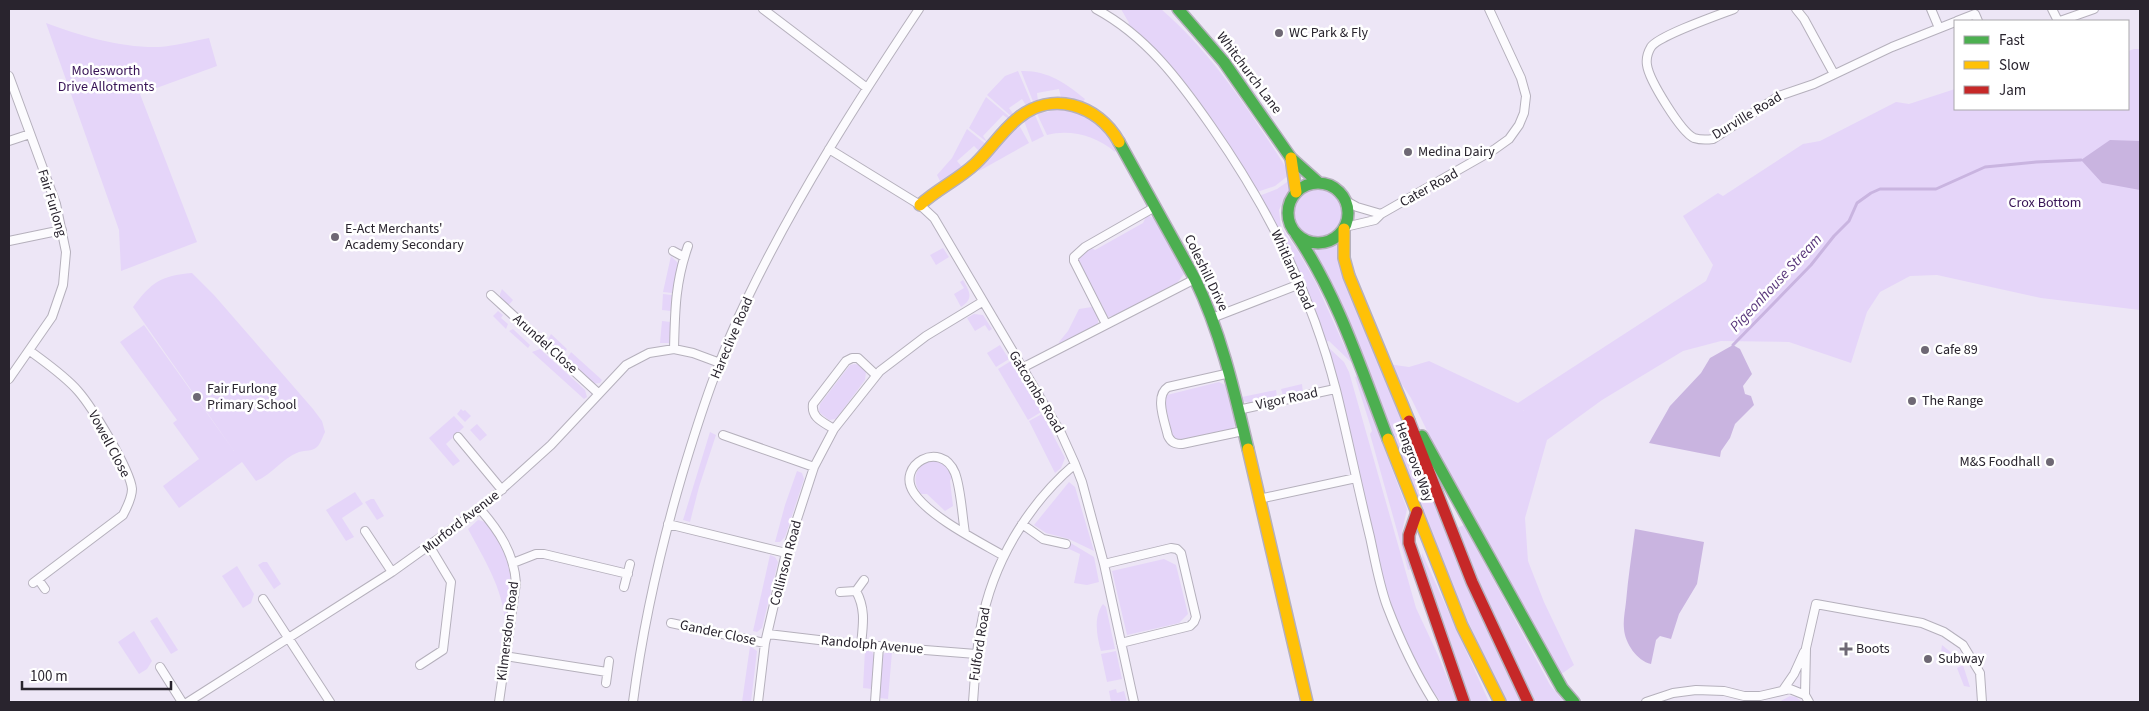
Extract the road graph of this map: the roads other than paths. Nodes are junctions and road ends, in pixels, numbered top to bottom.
1 (763, 9) edge
2 (919, 9) edge
3 (1096, 9) edge
4 (1178, 9) edge
5 (1489, 9) edge
6 (1734, 9) edge
7 (1796, 9) edge
8 (1931, 9) edge
9 (2052, 9) edge
10 (2094, 9) edge
11 (1961, 20) edge
12 (1978, 20) edge
13 (2058, 20) edge
14 (2062, 20) edge
15 (1954, 23) edge
16 (1939, 28) junction
17 (1834, 74) junction
18 (9, 76) edge
19 (867, 88) junction
20 (30, 134) junction
21 (9, 141) edge
22 (828, 149) junction
23 (1291, 158) junction
24 (1319, 183) junction
25 (1296, 192) junction
26 (1346, 201) junction
27 (920, 206) junction
28 (1155, 207) junction
29 (1380, 214) junction
30 (1345, 228) junction
31 (62, 230) junction
32 (1296, 234) junction
33 (9, 241) edge
34 (688, 246) dead end
35 (673, 251) dead end
36 (684, 256) junction
37 (1195, 279) junction
38 (1300, 284) junction
39 (491, 295) dead end
40 (982, 302) junction
41 (1212, 318) junction
42 (1106, 324) junction
43 (674, 350) junction
44 (30, 351) junction
45 (720, 363) junction
46 (1022, 368) junction
47 (1230, 373) junction
48 (876, 375) junction
49 (9, 379) edge
50 (1395, 387) junction
51 (1335, 389) junction
52 (598, 393) junction
53 (1238, 410) junction
54 (834, 429) junction
55 (1243, 430) junction
56 (723, 435) dead end
57 (458, 437) dead end
58 (1075, 464) junction
59 (814, 467) junction
60 (1356, 478) junction
61 (502, 490) junction
62 (1259, 499) junction
63 (480, 509) junction
64 (1417, 512) junction
65 (668, 524) junction
66 (1022, 524) junction
67 (365, 531) dead end
68 (965, 533) junction
69 (1066, 544) dead end
70 (430, 547) junction
71 (786, 553) junction
72 (1004, 556) junction
73 (513, 563) junction
74 (630, 564) dead end
75 (1104, 564) junction
76 (392, 572) junction
77 (628, 574) junction
78 (864, 580) dead end
79 (624, 587) dead end
80 (45, 589) dead end
81 (856, 591) junction
82 (840, 592) dead end
83 (263, 599) dead end
84 (671, 623) dead end
85 (768, 634) junction
86 (288, 638) junction
87 (766, 643) junction
88 (1120, 643) junction
89 (861, 645) junction
90 (879, 646) junction
91 (1806, 648) junction
92 (976, 654) junction
93 (505, 656) junction
94 (609, 661) dead end
95 (420, 665) dead end
96 (160, 667) dead end
97 (607, 672) junction
98 (606, 683) dead end
99 (1780, 692) junction
100 (1744, 696) junction
101 (1807, 699) edge
102 (182, 702) edge
103 (188, 702) edge
104 (330, 702) edge
105 (499, 702) edge
106 (633, 702) edge
107 (758, 702) edge
108 (875, 702) edge
109 (973, 702) edge
110 (1134, 702) edge
111 (1307, 702) edge
112 (1434, 702) edge
113 (1464, 702) edge
114 (1500, 702) edge
115 (1528, 702) edge
116 (1574, 702) edge
117 (1646, 702) edge
118 (1754, 702) edge
119 (1770, 702) edge
120 (1982, 702) edge

1 - 19 street
2 - 19 street, Hareclive Road
3 - 38 street, Whitland Road
4 - 23 main road, Whitchurch Lane
5 - 29 street, Cater Road
6 - 17 street, Durville Road
7 - 17 street
8 - 16 street
9 - 13 street
10 - 14 street
11 - 12 street, Durville Road
15 - 16 street, Durville Road
16 - 17 street, Durville Road
18 - 20 street, Fair Furlong
19 - 22 street, Hareclive Road
20 - 21 street
20 - 31 street, Fair Furlong
22 - 27 street, Gatcombe Road
22 - 45 street, Hareclive Road
23 - 24 main road, Whitchurch Lane
23 - 25 main road, Whitchurch Lane
24 - 25 main road
24 - 26 main road
25 - 32 main road
26 - 29 street
26 - 30 main road
27 - 28 main road, Coleshill Drive
27 - 40 street, Gatcombe Road
28 - 37 main road, Coleshill Drive
28 - 42 street
29 - 30 street, Cater Road
30 - 32 main road
30 - 50 main road, Hengrove Way
31 - 33 street
31 - 44 street, Fair Furlong
32 - 64 main road, Hengrove Way
34 - 36 street
35 - 36 street
36 - 43 street
37 - 41 main road, Coleshill Drive
37 - 42 street
38 - 41 street
38 - 51 street, Whitland Road
39 - 52 street, Arundel Close
40 - 46 street, Gatcombe Road
40 - 48 street, Collinson Road
41 - 47 main road, Coleshill Drive
42 - 46 street
43 - 45 street, Murford Avenue
43 - 52 street, Murford Avenue
44 - 49 street, Fair Furlong
44 - 80 street, Vowell Close
45 - 65 street, Hareclive Road
46 - 58 street, Gatcombe Road
47 - 53 main road, Coleshill Drive
47 - 55 street
48 - 54 street, Collinson Road
48 - 54 street
50 - 115 main road, Hengrove Way
50 - 116 main road
51 - 53 street, Vigor Road
51 - 60 street, Whitland Road
52 - 61 street, Murford Avenue
53 - 55 main road, Coleshill Drive
54 - 59 street, Collinson Road
55 - 62 main road, Coleshill Drive
56 - 59 street
57 - 61 street
58 - 66 street, Fulford Road
58 - 75 street, Gatcombe Road
59 - 71 street, Collinson Road
60 - 62 street
60 - 112 street, Whitland Road
61 - 63 street, Murford Avenue
62 - 111 main road, Coleshill Drive
63 - 70 street, Murford Avenue
63 - 73 street, Kilmersdon Road
64 - 113 main road
64 - 114 main road, Hengrove Way
65 - 71 street
65 - 106 street, Hareclive Road
66 - 69 street
66 - 72 street, Fulford Road
67 - 76 street
68 - 68 street
68 - 72 street
70 - 76 street, Murford Avenue
70 - 95 street
71 - 85 street, Collinson Road
72 - 92 street, Fulford Road
73 - 77 street
73 - 93 street, Kilmersdon Road
74 - 77 street
75 - 88 street, Gatcombe Road
75 - 88 street
76 - 86 street, Murford Avenue
77 - 79 street
78 - 81 street
81 - 82 street
81 - 89 street
83 - 86 street
84 - 87 street, Gander Close
85 - 87 street, Collinson Road
85 - 89 street, Randolph Avenue
86 - 103 street, Murford Avenue
86 - 104 street
87 - 107 street, Collinson Road
88 - 110 street, Gatcombe Road
89 - 90 street, Randolph Avenue
90 - 92 street, Randolph Avenue
90 - 108 street
91 - 99 street
91 - 101 street
91 - 120 street
92 - 109 street, Fulford Road
93 - 97 street
93 - 105 street, Kilmersdon Road
94 - 97 street
96 - 102 street
97 - 98 street
99 - 100 street
99 - 101 street
99 - 119 street
100 - 117 street
100 - 118 street

